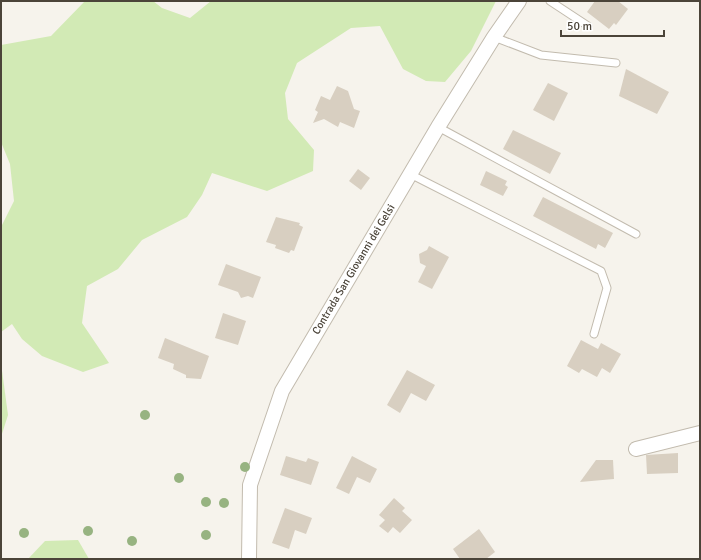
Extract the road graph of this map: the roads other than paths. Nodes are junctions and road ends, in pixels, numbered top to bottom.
1 (519, 1) edge
2 (550, 1) edge
3 (588, 26) dead end
4 (494, 37) junction
5 (616, 63) dead end
6 (438, 127) junction
7 (410, 174) junction
8 (636, 234) dead end
9 (594, 334) dead end
10 (700, 433) edge
11 (636, 449) dead end
12 (249, 559) edge

1 - 4 street, Contrada San Giovanni dei Gelsi
2 - 3 lane
4 - 5 lane
4 - 6 street, Contrada San Giovanni dei Gelsi
6 - 7 street, Contrada San Giovanni dei Gelsi
6 - 8 lane
7 - 9 lane
7 - 12 street, Contrada San Giovanni dei Gelsi
10 - 11 street

